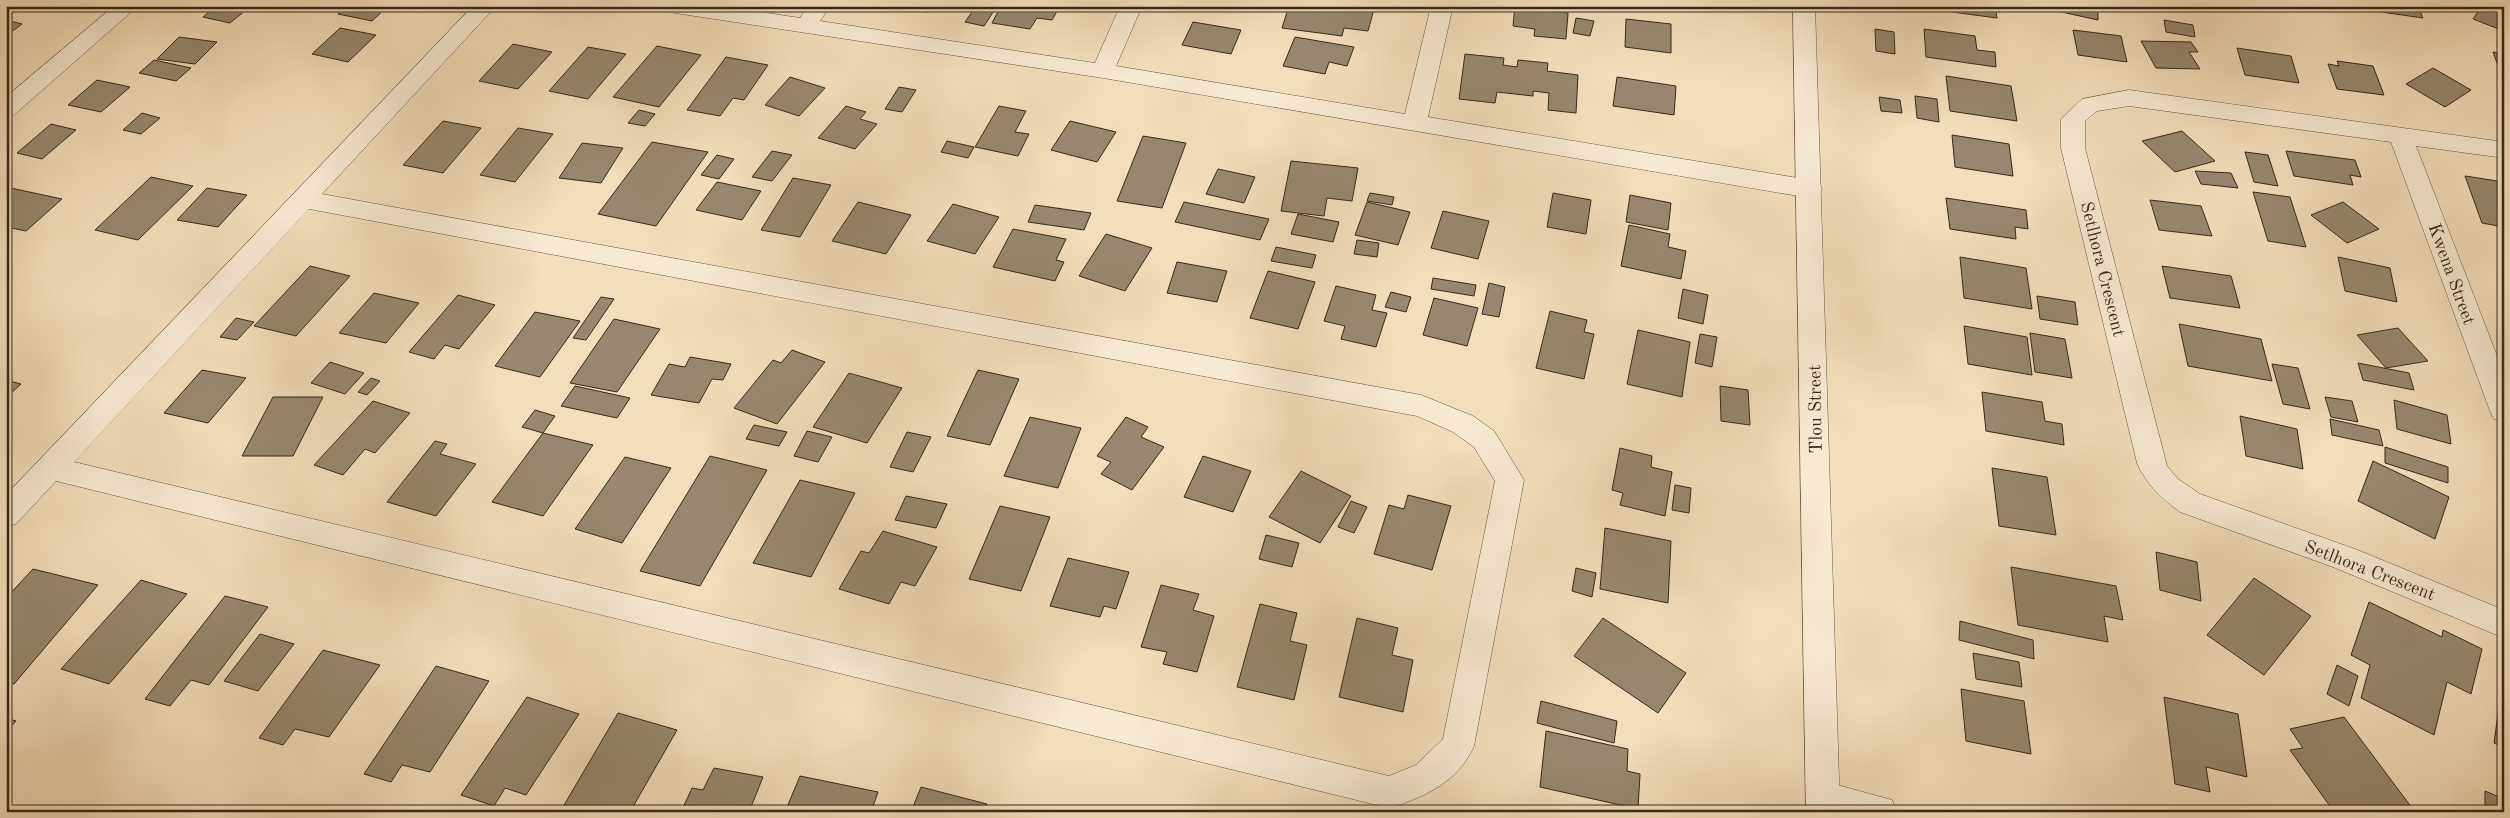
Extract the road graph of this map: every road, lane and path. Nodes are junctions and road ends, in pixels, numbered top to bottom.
1 (127, 6) edge
2 (485, 6) edge
3 (675, 6) edge
4 (819, 6) edge
5 (1131, 6) edge
6 (1442, 6) edge
7 (1804, 6) edge
8 (805, 28) junction
9 (1104, 71) junction
10 (6, 110) edge
11 (1415, 122) junction
12 (2401, 137) junction
13 (2504, 150) edge
14 (1810, 189) junction
15 (304, 199) junction
16 (2504, 412) edge
17 (52, 468) junction
18 (6, 516) edge
19 (2504, 624) edge
20 (1823, 804) edge
21 (1880, 812) edge

1 - 10 street
2 - 15 street
3 - 8 street
4 - 8 street
5 - 9 street
6 - 11 street
7 - 14 street, Tlou Street
8 - 9 street
9 - 11 street
11 - 14 street
12 - 13 street, Setlhora Crescent
12 - 16 street, Kwena Street
12 - 19 street, Setlhora Crescent
14 - 20 street, Tlou Street
15 - 17 street
15 - 17 street
17 - 18 street
20 - 21 street

